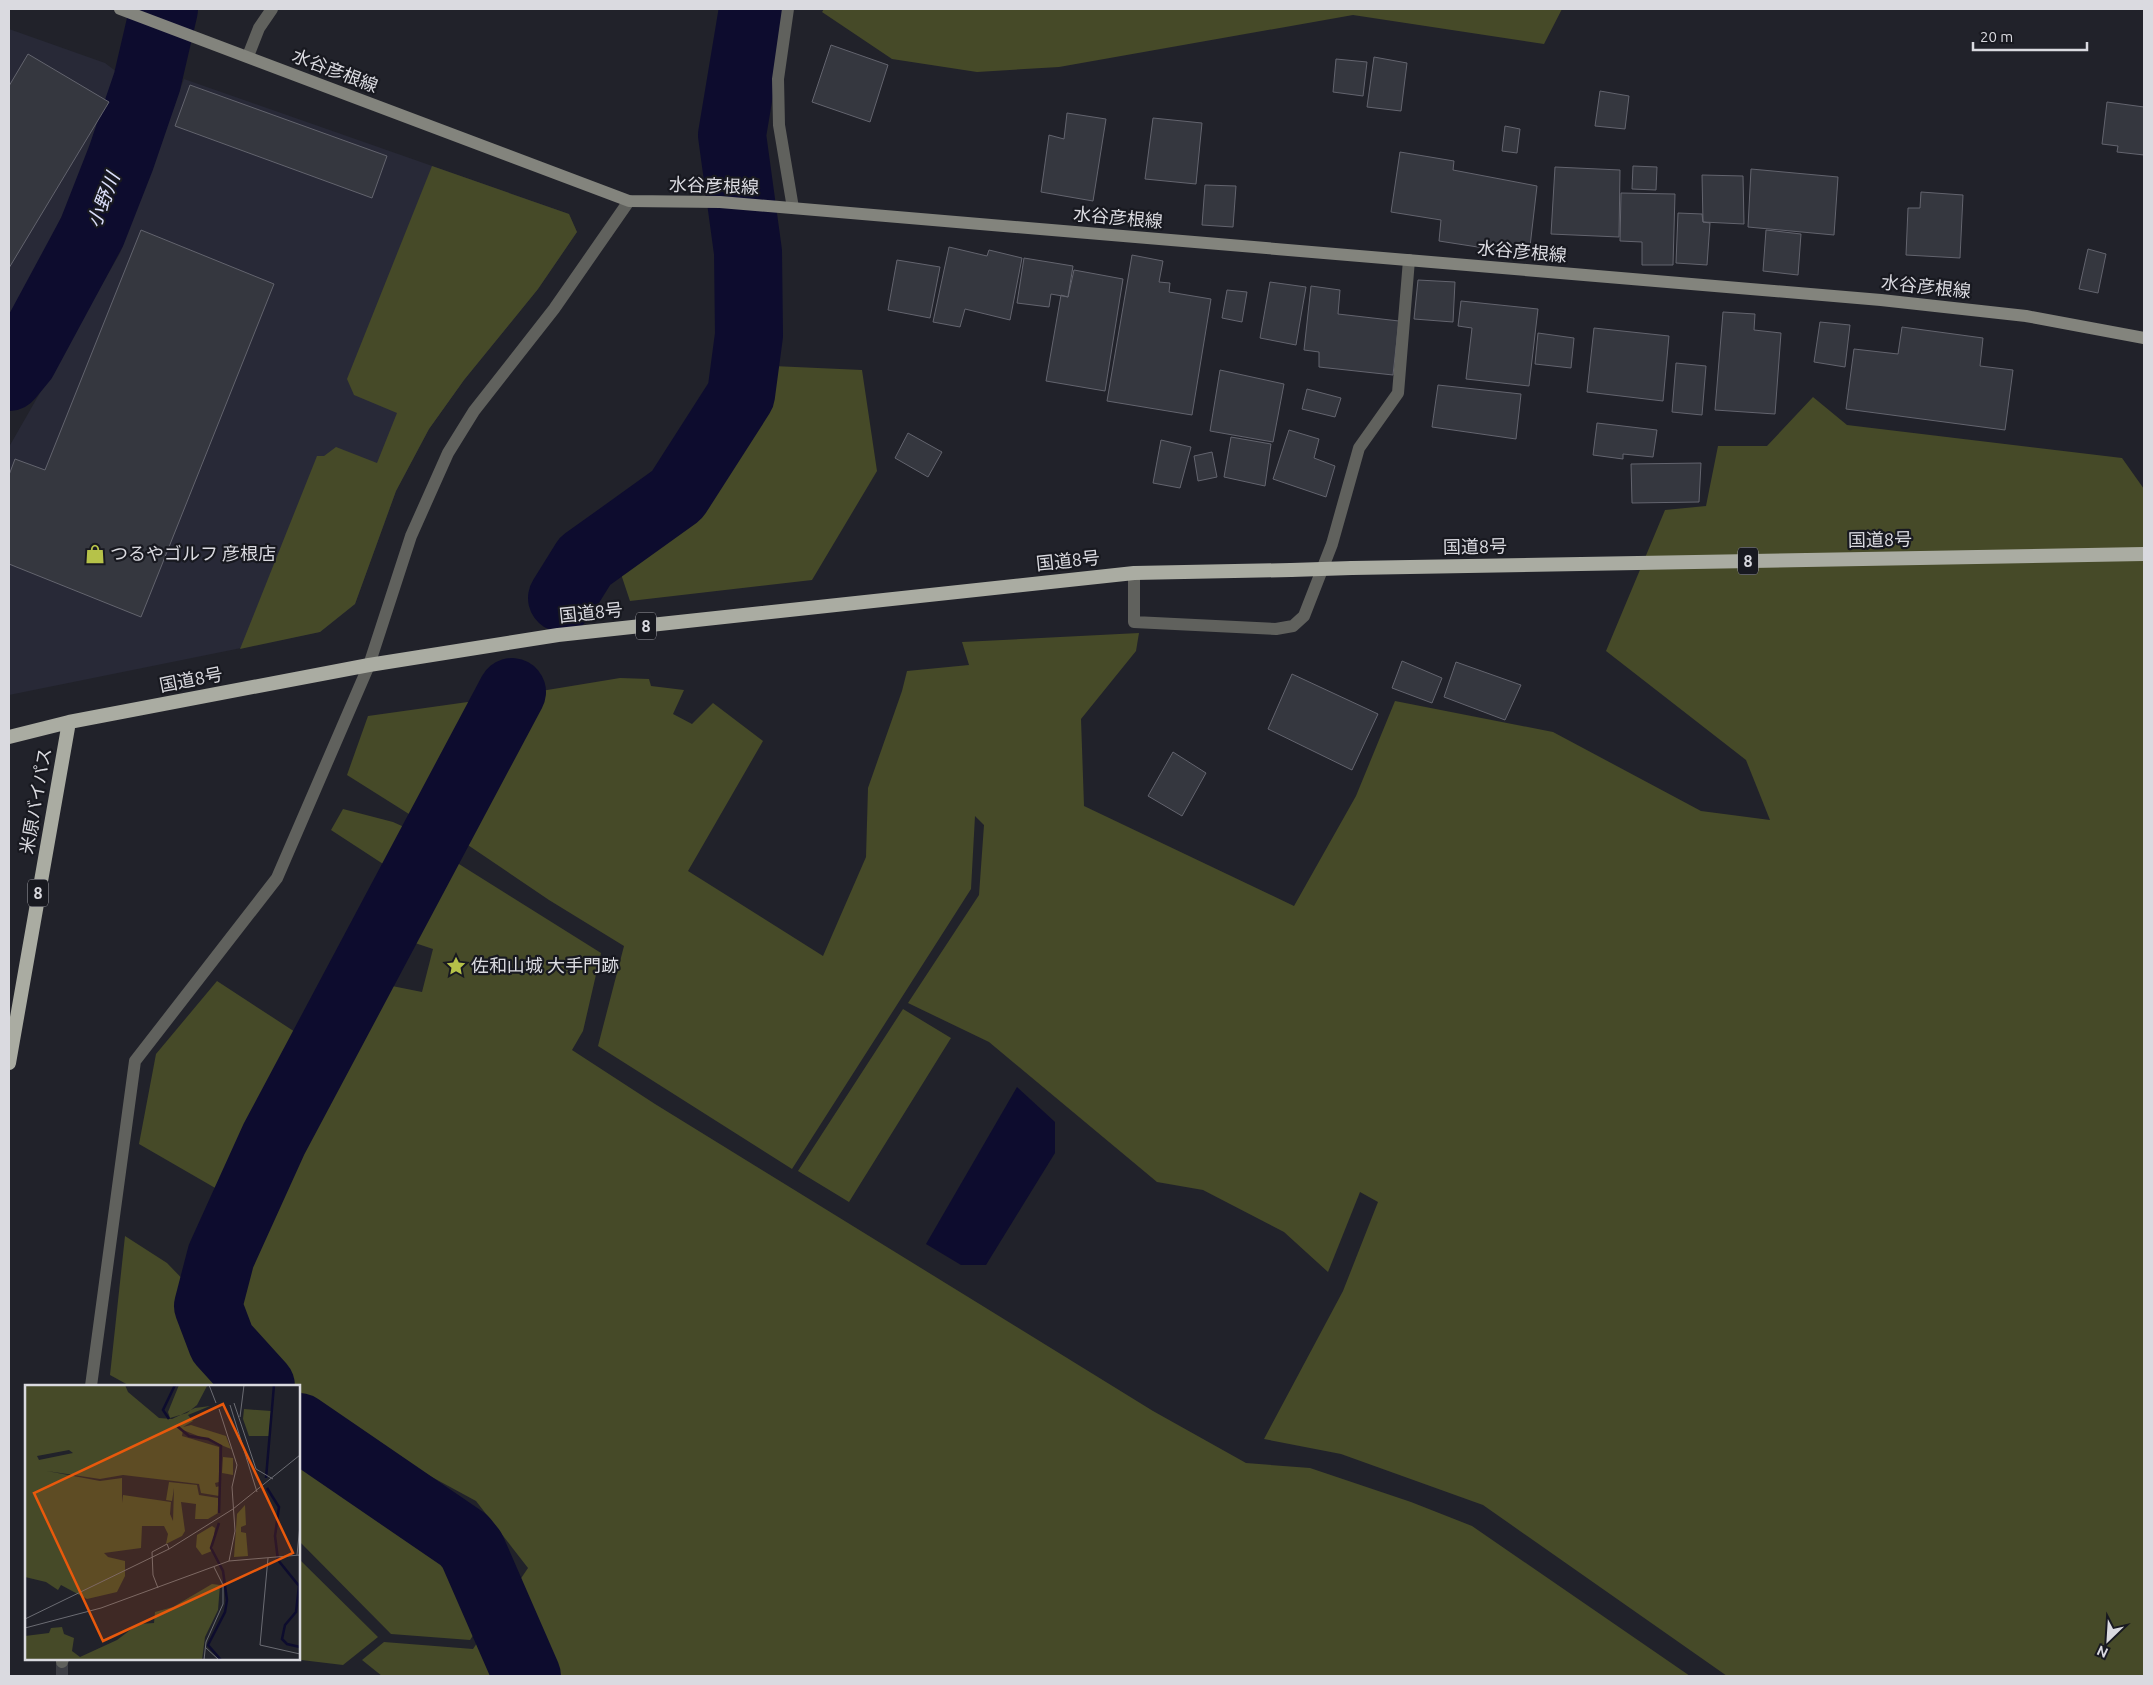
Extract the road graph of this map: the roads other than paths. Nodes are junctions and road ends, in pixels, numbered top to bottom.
1 (120, 9) edge
2 (272, 9) edge
3 (788, 9) edge
4 (248, 56) junction
5 (630, 201) junction
6 (793, 208) junction
7 (1408, 260) junction
8 (2144, 338) edge
9 (2144, 554) edge
10 (1134, 573) junction
11 (369, 665) junction
12 (69, 722) junction
13 (9, 737) edge
14 (9, 1063) edge
15 (91, 1385) edge

1 - 4 main road, 水谷彦根線
2 - 4 street
3 - 6 street
4 - 5 main road, 水谷彦根線
5 - 6 main road, 水谷彦根線
5 - 11 street
6 - 7 main road, 水谷彦根線
7 - 8 main road, 水谷彦根線
7 - 10 street
9 - 10 highway, 国道8号 / 8, bridge
10 - 11 highway, 国道8号 / 8
11 - 12 highway, 国道8号 / 8
11 - 15 street
12 - 13 highway, 国道8号 / 8
12 - 14 highway, 米原バイパス / 8

